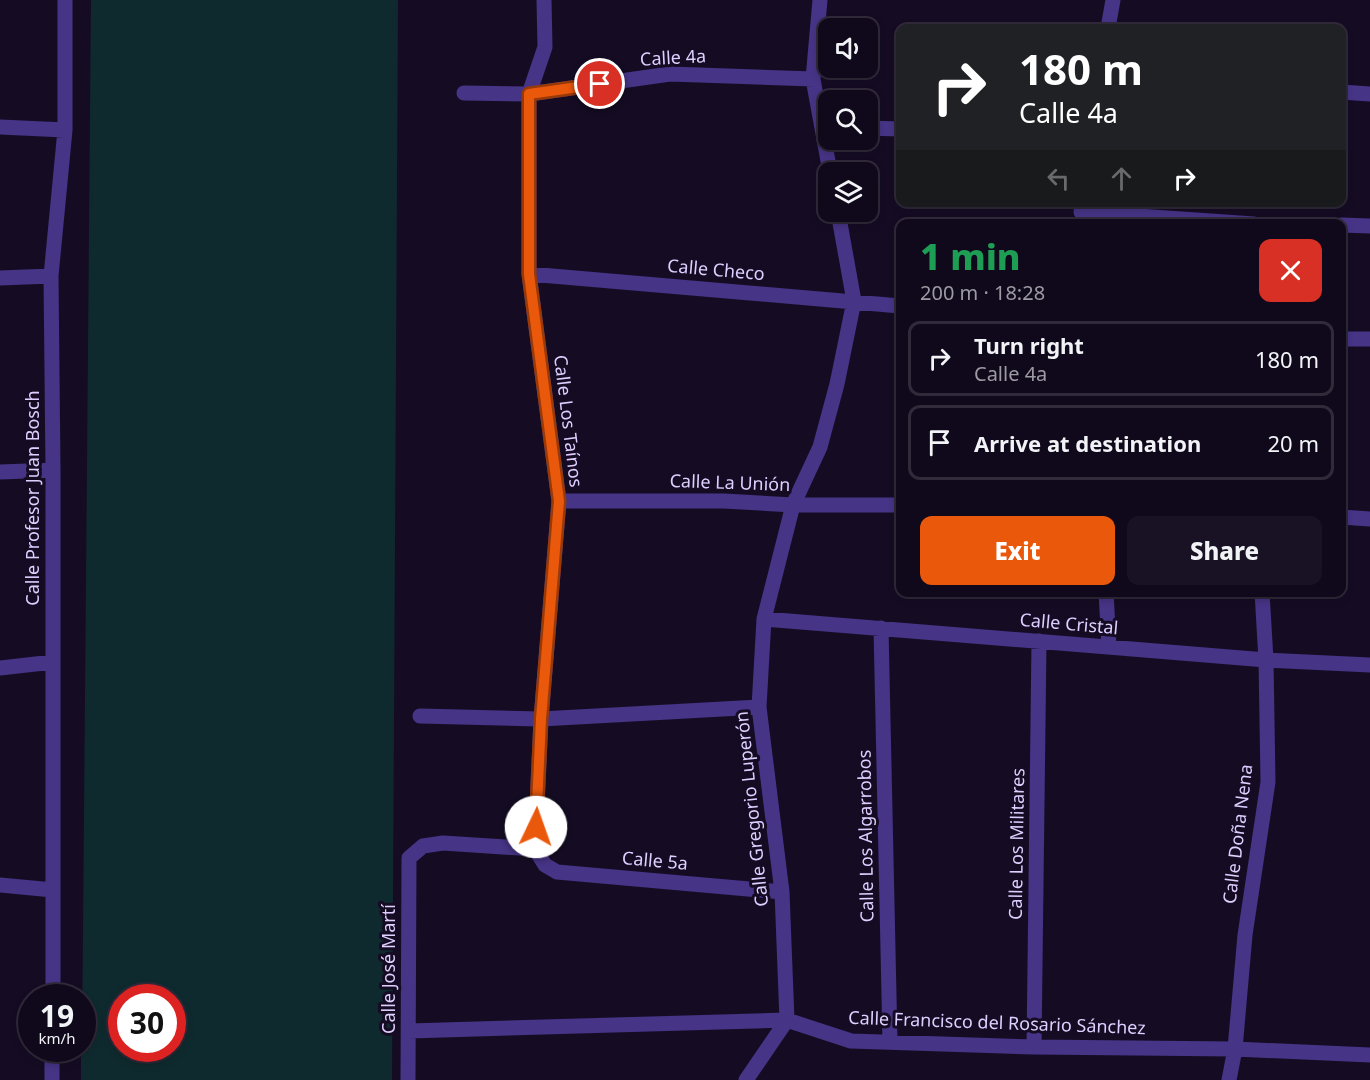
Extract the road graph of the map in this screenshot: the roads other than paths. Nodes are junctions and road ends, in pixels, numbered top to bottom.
1 (64, 0) edge
2 (544, 0) edge
3 (820, 0) edge
4 (1113, 0) edge
5 (1109, 24) edge
6 (813, 79) junction
7 (1346, 92) edge
8 (464, 93) dead end
9 (529, 94) junction
10 (1370, 94) edge
11 (818, 99) edge
12 (0, 127) edge
13 (878, 128) edge
14 (896, 129) edge
15 (65, 130) junction
16 (1081, 213) edge
17 (1175, 219) edge
18 (840, 222) edge
19 (1346, 225) edge
20 (1370, 226) edge
21 (529, 274) junction
22 (51, 276) junction
23 (0, 278) edge
24 (854, 301) junction
25 (896, 306) edge
26 (1346, 339) edge
27 (1370, 339) edge
28 (53, 470) junction
29 (0, 472) edge
30 (559, 501) junction
31 (793, 505) junction
32 (896, 505) edge
33 (1346, 517) edge
34 (1370, 519) edge
35 (1106, 597) edge
36 (1262, 597) edge
37 (764, 619) junction
38 (881, 628) junction
39 (1039, 641) junction
40 (1109, 647) junction
41 (1266, 660) junction
42 (53, 662) junction
43 (1370, 665) edge
44 (0, 668) edge
45 (759, 706) junction
46 (420, 716) dead end
47 (541, 719) junction
48 (535, 849) junction
49 (0, 885) edge
50 (53, 890) junction
51 (782, 892) junction
52 (53, 984) edge
53 (787, 1020) junction
54 (408, 1031) junction
55 (890, 1042) junction
56 (1034, 1047) junction
57 (1235, 1049) junction
58 (1370, 1055) edge
59 (52, 1062) edge
60 (52, 1080) edge
61 (408, 1080) edge
62 (746, 1080) edge
63 (1228, 1080) edge

1 - 15 street, Calle Profesor Juan Bosch
2 - 9 street, Calle Los Taínos
3 - 6 street
4 - 5 street
6 - 9 street, Calle 4a
6 - 11 street
7 - 10 street
8 - 9 street, Calle 4a
9 - 21 street, Calle Los Taínos
12 - 15 street
13 - 14 street
15 - 22 street, Calle Profesor Juan Bosch
16 - 17 street
18 - 24 street, Calle Gregorio Luperón
19 - 20 street
21 - 24 street, Calle Checo
21 - 30 street, Calle Los Taínos
22 - 23 street
22 - 28 street, Calle Profesor Juan Bosch
24 - 25 street, Calle Checo
24 - 31 street, Calle Gregorio Luperón
26 - 27 street
28 - 29 street
28 - 42 street, Calle Profesor Juan Bosch
30 - 31 street, Calle La Unión
30 - 47 street, Calle Los Taínos
31 - 32 street, Calle La Unión
31 - 37 street, Calle Gregorio Luperón
33 - 34 street
35 - 40 street
36 - 41 street, Calle Doña Nena
37 - 38 street, Calle Cristal
37 - 45 street, Calle Gregorio Luperón
38 - 39 street, Calle Cristal
38 - 55 street, Calle Los Algarrobos
39 - 40 street, Calle Cristal
39 - 56 street, Calle Los Militares
40 - 41 street, Calle Cristal
41 - 43 street, Calle Cristal
41 - 57 street, Calle Doña Nena
42 - 44 street
42 - 50 street, Calle Profesor Juan Bosch
45 - 47 street
45 - 51 street, Calle Gregorio Luperón
46 - 47 street
47 - 48 street, Calle Los Taínos
48 - 51 street, Calle 5a
48 - 54 street, Calle José Martí
49 - 50 street
50 - 52 street, Calle Profesor Juan Bosch
51 - 53 street, Calle Gregorio Luperón
53 - 54 street, Calle Francisco del Rosario Sánchez
53 - 55 street, Calle Francisco del Rosario Sánchez
53 - 62 street
54 - 61 street, Calle José Martí
55 - 56 street, Calle Francisco del Rosario Sánchez
56 - 57 street, Calle Francisco del Rosario Sánchez
57 - 58 street, Calle Francisco del Rosario Sánchez
57 - 63 street, Calle Doña Nena
59 - 60 street

